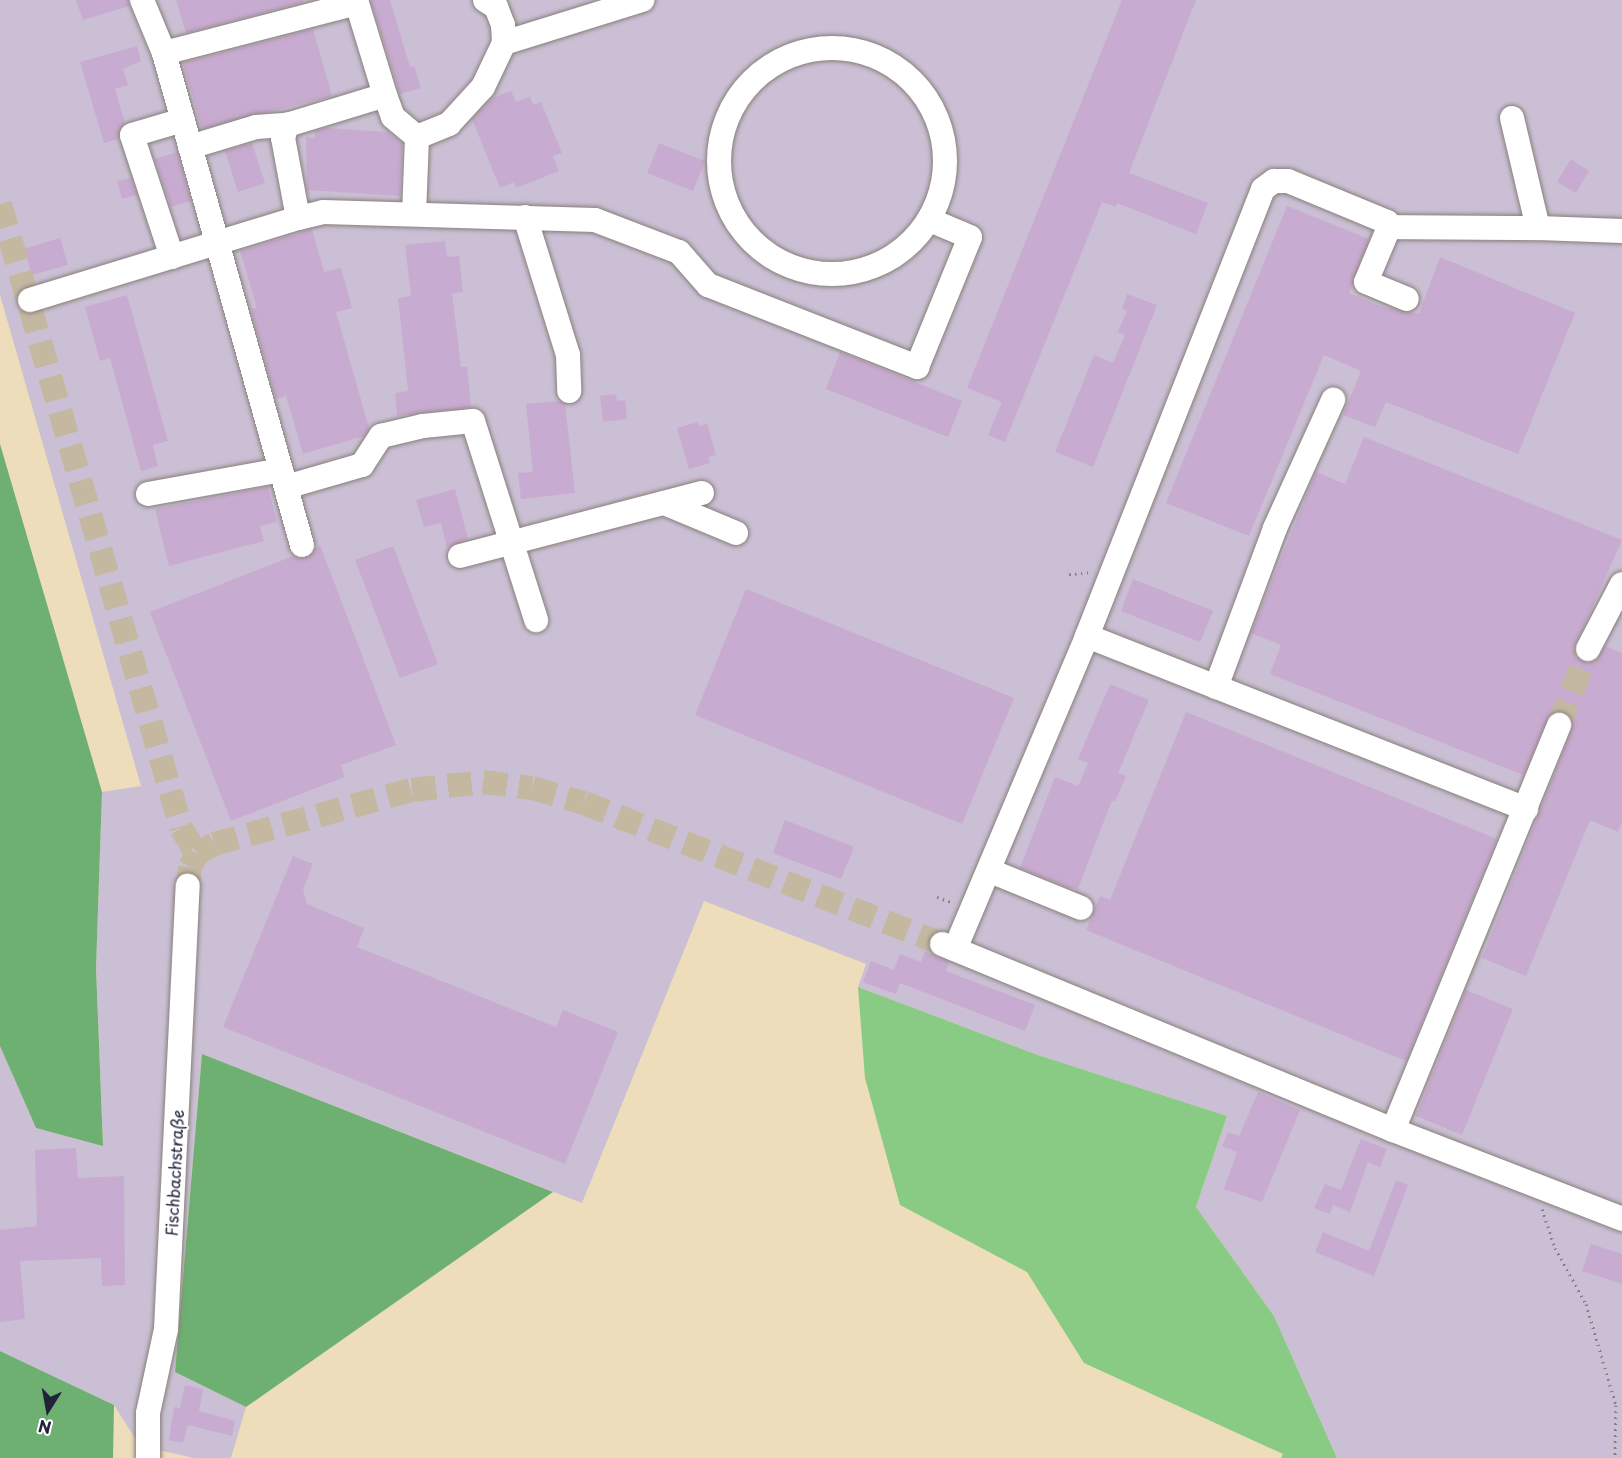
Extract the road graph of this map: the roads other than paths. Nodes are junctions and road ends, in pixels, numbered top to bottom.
1 (142, 0) edge
2 (485, 0) edge
3 (642, 0) edge
4 (356, 1) edge
5 (504, 43) junction
6 (164, 53) junction
7 (385, 95) junction
8 (1512, 118) dead end
9 (183, 120) junction
10 (287, 125) junction
11 (417, 136) junction
12 (190, 147) junction
13 (414, 214) junction
14 (525, 217) junction
15 (298, 218) junction
16 (930, 220) junction
17 (1387, 227) junction
18 (1538, 228) junction
19 (1622, 231) edge
20 (217, 243) junction
21 (172, 257) junction
22 (1407, 299) dead end
23 (30, 300) dead end
24 (569, 391) dead end
25 (1333, 400) dead end
26 (284, 479) junction
27 (702, 493) dead end
28 (148, 494) dead end
29 (664, 503) junction
30 (736, 533) dead end
31 (511, 542) junction
32 (302, 545) dead end
33 (460, 556) dead end
34 (1622, 584) edge
35 (536, 620) dead end
36 (1088, 636) junction
37 (1588, 649) tunnel mouth
38 (1216, 687) junction
39 (1559, 725) tunnel mouth
40 (1526, 809) junction
41 (990, 871) junction
42 (188, 886) tunnel mouth
43 (1080, 908) dead end
44 (1393, 1130) junction
45 (1622, 1219) edge
46 (148, 1458) edge

1 - 6 street
2 - 5 street
3 - 5 street
4 - 6 street
4 - 7 street
5 - 11 street
6 - 9 street
7 - 10 street
7 - 11 street
8 - 18 street
9 - 12 street
9 - 21 street
10 - 12 street
10 - 15 street
11 - 13 street
12 - 20 street
13 - 14 street
13 - 15 street
14 - 16 street
14 - 24 street
15 - 20 street
16 - 16 street
17 - 18 street
17 - 22 street
17 - 36 street
18 - 19 street
20 - 21 street
20 - 26 street
21 - 23 street
25 - 38 street
26 - 28 street
26 - 31 street
26 - 32 street
27 - 29 street
29 - 30 street
29 - 31 street
31 - 33 street
31 - 35 street
34 - 37 street
36 - 38 street
36 - 41 street
38 - 40 street
39 - 40 street
40 - 44 street
41 - 43 street
41 - 44 street
42 - 46 street, Fischbachstraße
44 - 45 street

